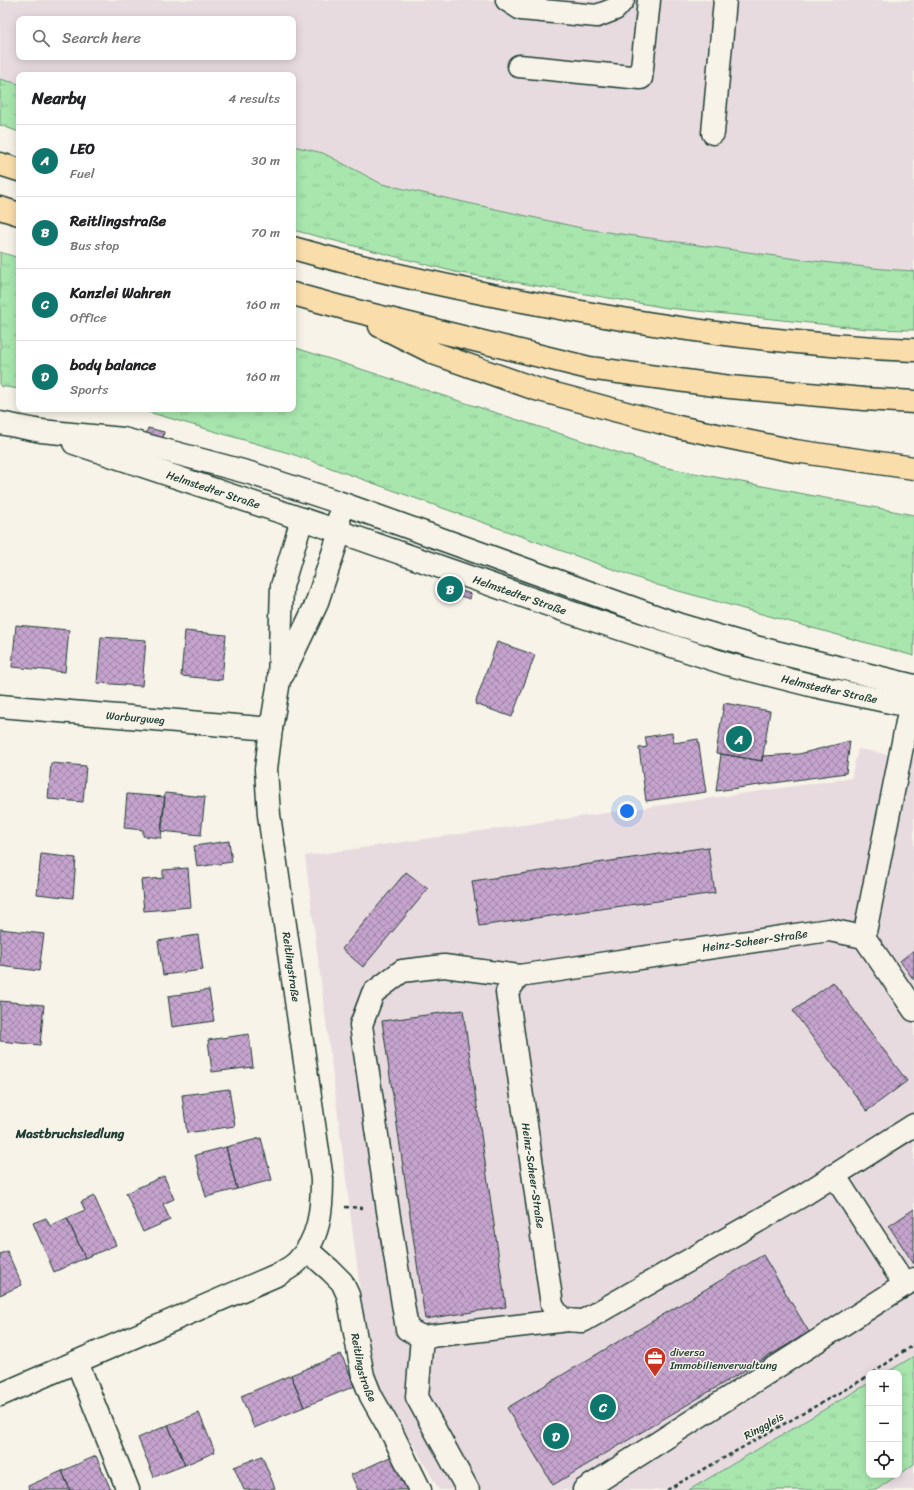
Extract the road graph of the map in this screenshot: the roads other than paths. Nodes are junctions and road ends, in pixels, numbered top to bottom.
1 (507, 0) edge
2 (623, 0) edge
3 (649, 0) edge
4 (725, 0) edge
5 (520, 66) dead end
6 (713, 133) dead end
7 (0, 164) edge
8 (16, 169) edge
9 (0, 208) edge
10 (16, 213) edge
11 (296, 249) edge
12 (296, 295) edge
13 (344, 308) junction
14 (914, 350) edge
15 (914, 402) edge
16 (0, 423) edge
17 (41, 431) junction
18 (914, 468) edge
19 (338, 502) junction
20 (302, 519) junction
21 (340, 532) junction
22 (279, 681) junction
23 (913, 700) edge
24 (0, 706) edge
25 (271, 729) junction
26 (864, 937) junction
27 (519, 976) junction
28 (914, 1010) edge
29 (914, 1125) edge
30 (834, 1175) junction
31 (307, 1250) junction
32 (910, 1282) edge
33 (568, 1320) junction
34 (422, 1337) junction
35 (77, 1362) junction
36 (0, 1395) edge
37 (128, 1490) edge
38 (420, 1490) edge
39 (468, 1490) edge
40 (584, 1490) edge

1 - 2 street
3 - 5 street
4 - 6 street
7 - 8 highway
9 - 10 highway
11 - 14 highway
12 - 13 highway
13 - 15 highway
13 - 18 highway
16 - 17 street, Helmstedter Straße
17 - 19 street, Helmstedter Straße
17 - 20 street, Helmstedter Straße
19 - 20 street
19 - 21 street, Reitlingstraße
19 - 23 street, Helmstedter Straße
20 - 21 street, Helmstedter Straße
20 - 22 street, Reitlingstraße
21 - 22 street, Reitlingstraße
21 - 23 street, Helmstedter Straße
22 - 25 street, Reitlingstraße
23 - 26 street
24 - 25 street, Warburgweg
25 - 31 street, Reitlingstraße
26 - 27 street, Heinz-Scheer-Straße
26 - 28 street
27 - 33 street, Heinz-Scheer-Straße
27 - 34 street
29 - 30 street
30 - 32 street
30 - 33 street
31 - 35 street, Reitlingstraße
31 - 38 street, Reitlingstraße
32 - 40 street
33 - 34 street
34 - 39 street
35 - 36 street, Reitlingstraße
35 - 37 street

